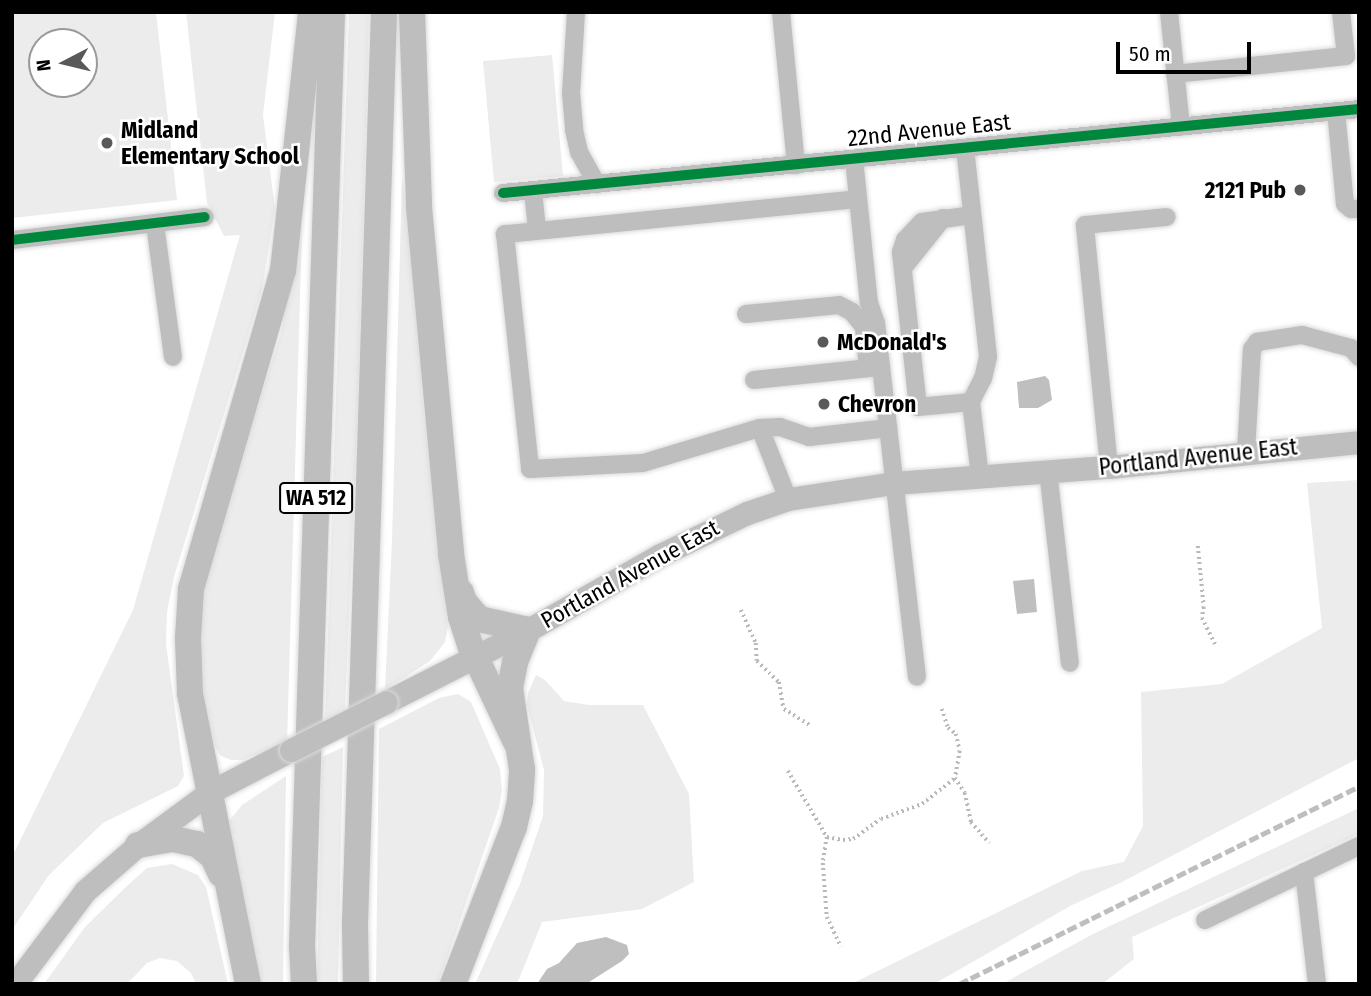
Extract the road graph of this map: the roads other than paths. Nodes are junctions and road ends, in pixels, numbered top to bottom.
1 (311, 12) edge
2 (331, 12) edge
3 (384, 12) edge
4 (412, 12) edge
5 (576, 12) edge
6 (781, 12) edge
7 (1169, 12) edge
8 (1341, 12) edge
9 (1175, 74) junction
10 (1351, 113) edge
11 (1181, 125) junction
12 (965, 148) junction
13 (854, 159) junction
14 (796, 164) junction
15 (597, 184) junction
16 (533, 191) junction
17 (503, 194) dead end
18 (858, 198) junction
19 (1359, 209) edge
20 (972, 215) junction
21 (1167, 217) dead end
22 (205, 218) dead end
23 (155, 224) junction
24 (537, 230) junction
25 (12, 240) edge
26 (747, 314) dead end
27 (173, 357) dead end
28 (1359, 358) edge
29 (875, 367) junction
30 (754, 380) dead end
31 (971, 402) junction
32 (760, 428) junction
33 (888, 428) junction
34 (1359, 442) edge
35 (1246, 452) junction
36 (1109, 467) junction
37 (1048, 471) junction
38 (980, 476) junction
39 (894, 483) junction
40 (788, 499) junction
41 (451, 554) junction
42 (528, 630) junction
43 (475, 656) junction
44 (1070, 663) dead end
45 (917, 677) dead end
46 (516, 742) junction
47 (210, 792) junction
48 (138, 845) junction
49 (1359, 846) edge
50 (1304, 872) junction
51 (231, 901) junction
52 (1205, 920) dead end
53 (15, 984) edge
54 (247, 984) edge
55 (304, 984) edge
56 (356, 984) edge
57 (453, 984) edge
58 (1317, 984) edge

1 - 47 highway
2 - 55 highway, WA 512
3 - 56 highway, WA 512
4 - 41 highway
5 - 15 street
6 - 14 street
7 - 9 street
8 - 9 street
9 - 11 street
10 - 11 street, 22nd Avenue East
10 - 19 street
11 - 12 street, 22nd Avenue East
12 - 13 street, 22nd Avenue East
12 - 20 street
13 - 14 street, 22nd Avenue East
13 - 18 street
14 - 15 street, 22nd Avenue East
15 - 16 street, 22nd Avenue East
16 - 17 street, 22nd Avenue East
16 - 24 street
18 - 24 street
18 - 29 street
20 - 31 street
20 - 31 street
21 - 36 street
22 - 23 street
23 - 25 street
23 - 27 street
24 - 32 street
26 - 29 street
28 - 35 street
29 - 30 street
29 - 33 street
31 - 38 street
32 - 33 street
32 - 40 street
33 - 39 street
34 - 35 main road, Portland Avenue East
35 - 36 main road, Portland Avenue East
36 - 37 main road, Portland Avenue East
37 - 38 main road, Portland Avenue East
37 - 44 street
38 - 39 main road, Portland Avenue East
39 - 40 main road, Portland Avenue East
39 - 45 street
40 - 42 main road, Portland Avenue East
41 - 42 highway
41 - 43 highway
42 - 43 main road, Portland Avenue East
42 - 46 highway
43 - 46 highway
43 - 47 main road, Portland Avenue East, bridge
46 - 57 highway
47 - 48 main road, Portland Avenue East
47 - 51 highway
48 - 51 highway
48 - 53 main road, Portland Avenue East
49 - 50 street
50 - 52 street
50 - 58 street
51 - 54 highway

